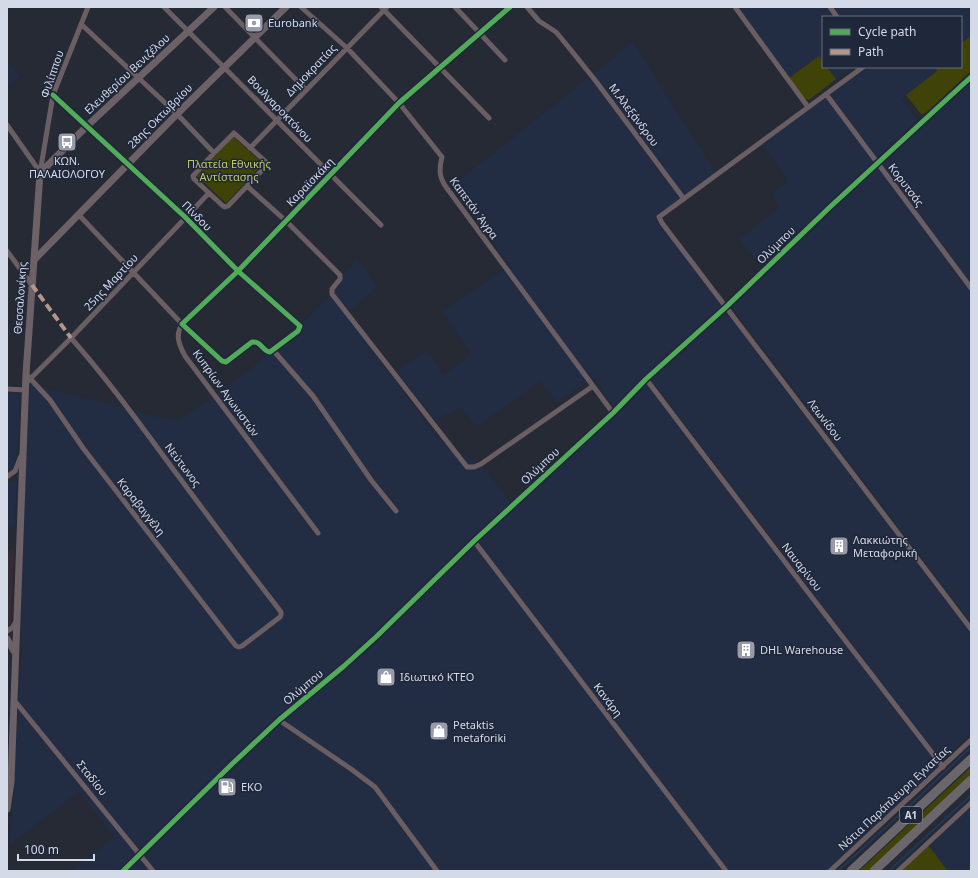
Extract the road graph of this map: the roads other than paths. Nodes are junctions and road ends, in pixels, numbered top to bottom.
1 (88, 7) edge
2 (164, 7) edge
3 (214, 7) edge
4 (225, 7) edge
5 (286, 7) edge
6 (301, 7) edge
7 (455, 7) edge
8 (510, 7) edge
9 (527, 7) edge
10 (735, 7) edge
11 (830, 7) edge
12 (384, 8) edge
13 (836, 16) edge
14 (81, 24) junction
15 (189, 31) junction
16 (481, 34) junction
17 (254, 38) junction
18 (347, 48) junction
19 (505, 60) dead end
20 (225, 67) junction
21 (439, 67) junction
22 (861, 68) edge
23 (971, 77) edge
24 (139, 78) junction
25 (306, 90) junction
26 (826, 94) junction
27 (53, 95) junction
28 (399, 103) junction
29 (808, 107) junction
30 (177, 114) junction
31 (488, 118) dead end
32 (277, 120) junction
33 (7, 125) edge
34 (86, 128) junction
35 (250, 148) junction
36 (214, 153) junction
37 (128, 164) junction
38 (878, 164) junction
39 (40, 173) junction
40 (331, 175) junction
41 (247, 186) junction
42 (209, 193) junction
43 (684, 199) junction
44 (78, 214) junction
45 (185, 217) junction
46 (286, 221) junction
47 (381, 225) dead end
48 (7, 251) edge
49 (34, 260) junction
50 (238, 271) junction
51 (134, 272) junction
52 (32, 285) junction
53 (971, 288) edge
54 (726, 307) junction
55 (182, 324) junction
56 (71, 338) junction
57 (272, 350) junction
58 (28, 379) junction
59 (646, 379) junction
60 (592, 386) junction
61 (7, 389) edge
62 (26, 390) junction
63 (613, 412) junction
64 (23, 452) junction
65 (7, 476) edge
66 (22, 480) junction
67 (396, 511) dead end
68 (318, 533) dead end
69 (474, 541) junction
70 (16, 622) junction
71 (971, 629) edge
72 (7, 631) edge
73 (7, 640) edge
74 (242, 646) joint
75 (15, 653) junction
76 (14, 700) junction
77 (279, 720) junction
78 (971, 740) edge
79 (971, 759) edge
80 (943, 767) junction
81 (971, 780) edge
82 (971, 803) edge
83 (7, 808) edge
84 (140, 855) junction
85 (123, 871) edge
86 (153, 871) edge
87 (436, 871) edge
88 (726, 871) edge
89 (830, 871) edge
90 (851, 871) edge
91 (874, 871) edge
92 (898, 871) edge

1 - 14 street, Φιλίππου
2 - 15 street, Βουλγαροκτόνου
3 - 15 main road, Ελευθερίου Βενιζέλου
4 - 17 street
5 - 17 main road, 28ης Οκτωβρίου
6 - 18 street, Καπετάν Άγρα
7 - 16 street
8 - 16 street, Καραϊσκάκη
9 - 43 street, Μ.Αλεξάνδρου
10 - 29 street
11 - 13 street
12 - 18 street, Δημοκρατίας
12 - 21 street
14 - 24 street
14 - 27 street, Φιλίππου
15 - 20 street, Βουλγαροκτόνου
15 - 24 main road, Ελευθερίου Βενιζέλου
16 - 19 street
16 - 21 street, Καραϊσκάκη
17 - 20 main road, 28ης Οκτωβρίου
17 - 25 street
18 - 25 street, Δημοκρατίας
18 - 28 street, Καπετάν Άγρα
20 - 30 main road, 28ης Οκτωβρίου
20 - 32 street, Βουλγαροκτόνου
21 - 28 street, Καραϊσκάκη
21 - 31 street
22 - 26 street
23 - 38 street, Ολύμπου
24 - 30 street
24 - 34 main road, Ελευθερίου Βενιζέλου
25 - 32 street, Δημοκρατίας
26 - 29 street
26 - 38 street, Κορυτσάς
27 - 34 street, Πίνδου
27 - 39 street, Φιλίππου
28 - 40 street, Καραϊσκάκη
28 - 60 street, Καπετάν Άγρα
29 - 43 street
30 - 36 street
30 - 37 main road, 28ης Οκτωβρίου
32 - 35 street, Δημοκρατίας
32 - 40 street, Βουλγαροκτόνου
33 - 39 street
34 - 37 street, Πίνδου
34 - 39 main road, Ελευθερίου Βενιζέλου
35 - 36 street
35 - 41 street
36 - 42 street
37 - 44 main road, 28ης Οκτωβρίου
37 - 45 street, Πίνδου
38 - 53 street, Κορυτσάς
38 - 54 street, Ολύμπου
39 - 49 main road, Θεσσαλονίκης
40 - 46 street, Καραϊσκάκη
40 - 47 street, Βουλγαροκτόνου
41 - 42 street
41 - 46 street
42 - 45 street, 25ης Μαρτίου
43 - 54 street, Λεωνίδου
44 - 49 main road, 28ης Οκτωβρίου
44 - 51 street
45 - 50 street, Πίνδου
45 - 51 street, 25ης Μαρτίου
46 - 50 street, Καραϊσκάκη
46 - 60 street
48 - 52 street
49 - 52 main road, Θεσσαλονίκης
50 - 55 street, Καραϊσκάκη
50 - 57 street, Πίνδου
51 - 55 street
51 - 56 street, 25ης Μαρτίου
52 - 58 main road, Θεσσαλονίκης
54 - 59 street, Ολύμπου
54 - 71 street, Λεωνίδου
55 - 57 street
55 - 68 street, Κυπρίων Αγωνιστών
56 - 58 street, 25ης Μαρτίου
56 - 74 street, Νεύτωνος
57 - 67 street
58 - 62 main road, Θεσσαλονίκης
58 - 74 street, Καραβαγγέλη
59 - 63 street, Ολύμπου
59 - 80 street, Ναυαρίνου
60 - 63 street, Καπετάν Άγρα
61 - 62 street
62 - 64 main road, Θεσσαλονίκης
63 - 69 street, Ολύμπου
64 - 65 street
64 - 66 main road, Θεσσαλονίκης
65 - 66 street
66 - 70 main road, Θεσσαλονίκης
69 - 77 street, Ολύμπου
69 - 88 street, Κανάρη
70 - 72 street
70 - 75 main road, Θεσσαλονίκης
73 - 75 main road
75 - 76 main road, Θεσσαλονίκης
76 - 83 main road, Θεσσαλονίκης
76 - 84 street, Σταδίου
77 - 84 street, Ολύμπου
77 - 87 street
78 - 80 street, Νότια Παράπλευρη Εγνατίας
79 - 90 highway, Α1
80 - 89 street, Νότια Παράπλευρη Εγνατίας
81 - 91 highway, Α1
82 - 92 street
84 - 85 street, Ολύμπου
84 - 86 street, Σταδίου

